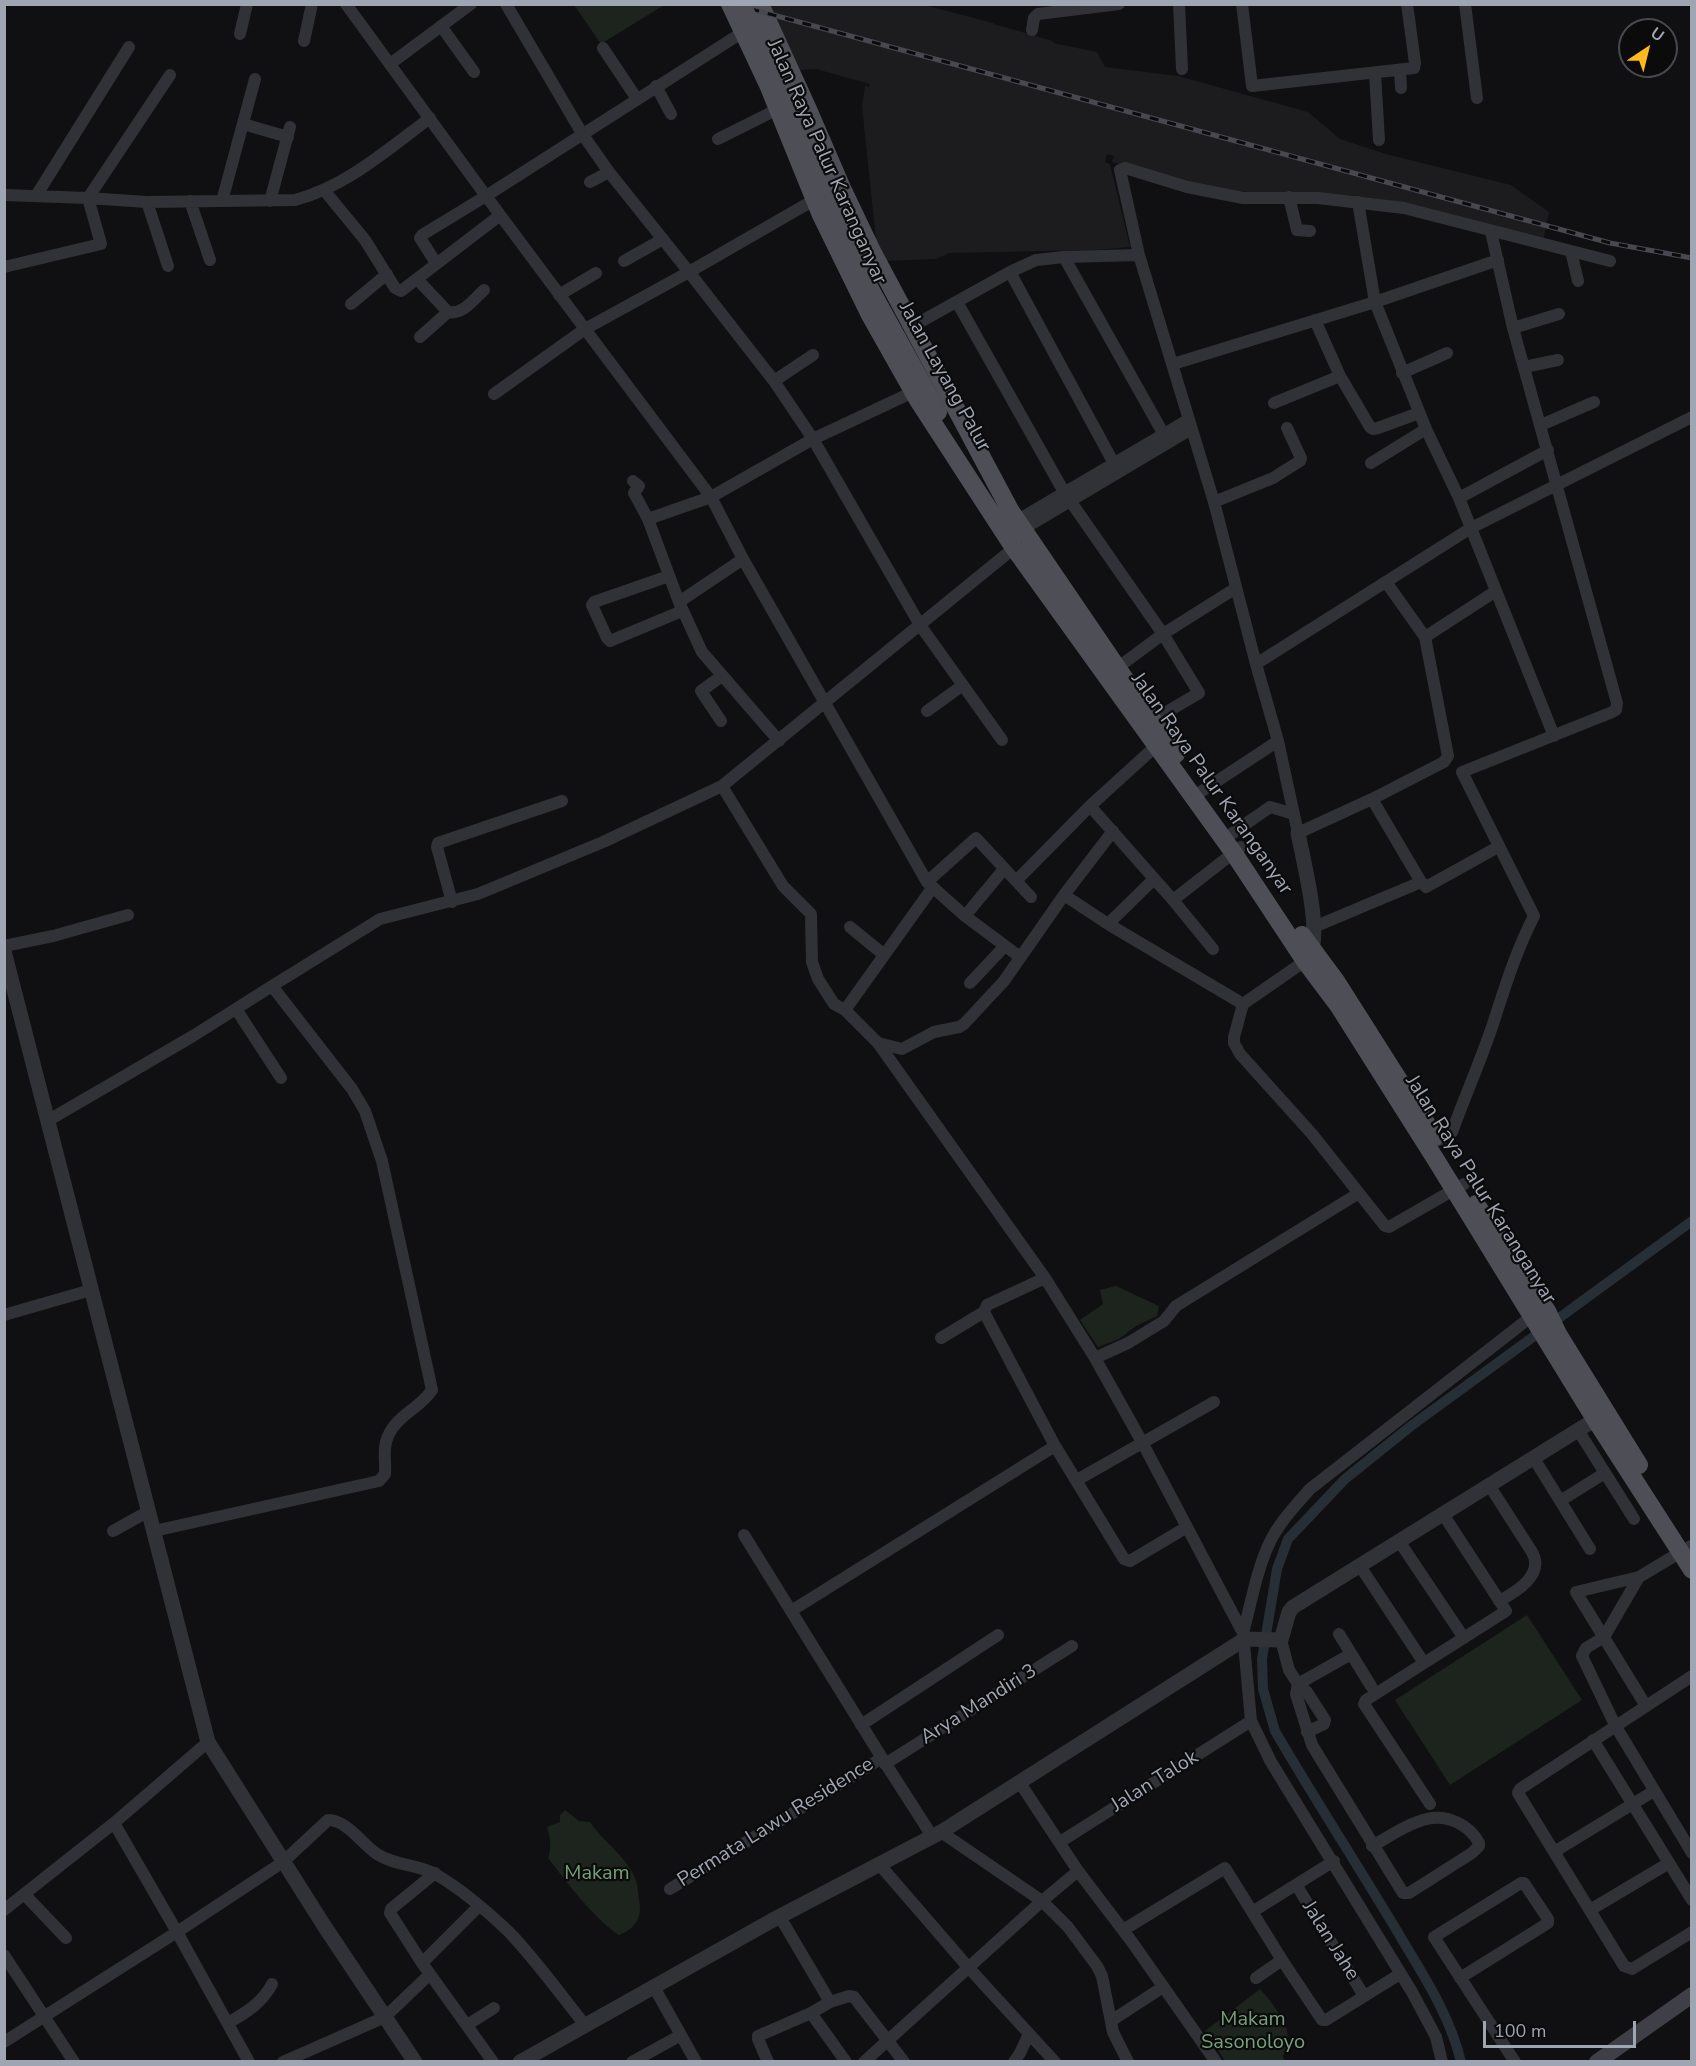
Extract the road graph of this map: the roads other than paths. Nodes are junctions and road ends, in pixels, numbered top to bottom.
1 (247, 4) edge
2 (312, 4) edge
3 (346, 4) edge
4 (471, 4) edge
5 (506, 4) edge
6 (730, 4) edge
7 (742, 4) edge
8 (752, 4) edge
9 (760, 4) edge
10 (1119, 4) edge
11 (1179, 4) edge
12 (1242, 4) edge
13 (1407, 4) edge
14 (1465, 4) edge
15 (441, 26) junction
16 (1032, 30) dead end
17 (743, 32) junction
18 (240, 34) dead end
19 (304, 41) dead end
20 (129, 47) dead end
21 (603, 48) dead end
22 (390, 64) junction
23 (1182, 69) dead end
24 (1400, 70) junction
25 (474, 72) dead end
26 (1375, 73) junction
27 (170, 75) dead end
28 (794, 76) junction
29 (255, 79) dead end
30 (656, 86) junction
31 (769, 87) junction
32 (1401, 88) dead end
33 (1477, 98) dead end
34 (637, 99) junction
35 (778, 109) junction
36 (671, 114) dead end
37 (430, 118) junction
38 (243, 124) junction
39 (583, 135) junction
40 (718, 139) dead end
41 (1379, 140) dead end
42 (609, 172) junction
43 (590, 182) dead end
44 (315, 194) junction
45 (4, 195) edge
46 (36, 196) junction
47 (486, 196) junction
48 (1289, 197) junction
49 (88, 198) junction
50 (814, 200) junction
51 (147, 201) junction
52 (190, 201) junction
53 (222, 201) junction
54 (270, 201) junction
55 (1358, 202) junction
56 (499, 216) junction
57 (1310, 231) dead end
58 (1491, 232) junction
59 (663, 238) junction
60 (1571, 251) junction
61 (1139, 255) junction
62 (1064, 257) junction
63 (210, 260) dead end
64 (1498, 260) junction
65 (624, 261) dead end
66 (1610, 261) dead end
67 (436, 263) junction
68 (168, 266) dead end
69 (4, 267) edge
70 (689, 272) junction
71 (1010, 272) junction
72 (596, 273) dead end
73 (387, 274) junction
74 (417, 279) junction
75 (1578, 280) dead end
76 (484, 290) dead end
77 (559, 295) junction
78 (957, 302) junction
79 (1375, 302) junction
80 (351, 304) dead end
81 (448, 312) junction
82 (1559, 314) dead end
83 (1315, 320) junction
84 (911, 327) junction
85 (1513, 328) junction
86 (585, 329) junction
87 (420, 338) dead end
88 (1447, 353) dead end
89 (813, 355) dead end
90 (1558, 360) dead end
91 (1173, 364) junction
92 (1524, 367) junction
93 (1402, 374) junction
94 (1340, 376) junction
95 (774, 381) junction
96 (913, 392) junction
97 (494, 394) dead end
98 (1594, 402) dead end
99 (1274, 403) dead end
100 (942, 410) junction
101 (1419, 413) junction
102 (1692, 417) edge
103 (1190, 424) junction
104 (1541, 425) junction
105 (1287, 428) dead end
106 (1426, 429) junction
107 (1162, 433) junction
108 (813, 439) junction
109 (1548, 450) junction
110 (1371, 463) dead end
111 (1116, 467) junction
112 (633, 481) dead end
113 (1557, 484) junction
114 (1067, 496) junction
115 (711, 497) junction
116 (1459, 498) junction
117 (1006, 502) junction
118 (1214, 502) junction
119 (988, 508) junction
120 (648, 519) junction
121 (1021, 525) junction
122 (1471, 528) junction
123 (1014, 548) junction
124 (743, 559) junction
125 (669, 576) junction
126 (1386, 582) junction
127 (1236, 588) junction
128 (1496, 591) junction
129 (681, 607) junction
130 (920, 625) junction
131 (1163, 634) junction
132 (1425, 637) junction
133 (1256, 664) junction
134 (1112, 672) junction
135 (722, 676) junction
136 (963, 685) junction
137 (824, 703) junction
138 (927, 711) dead end
139 (721, 721) dead end
140 (1148, 723) junction
141 (1554, 736) junction
142 (1002, 740) dead end
143 (778, 741) junction
144 (1278, 741) junction
145 (1161, 743) junction
146 (722, 786) junction
147 (1197, 794) junction
148 (1372, 799) junction
149 (562, 801) dead end
150 (1090, 806) junction
151 (1294, 814) junction
152 (1113, 831) junction
153 (1298, 833) junction
154 (1232, 843) junction
155 (1498, 847) junction
156 (1004, 869) junction
157 (1154, 879) junction
158 (1016, 881) junction
159 (1421, 882) junction
160 (930, 885) junction
161 (1064, 895) junction
162 (1031, 897) dead end
163 (1173, 900) junction
164 (452, 902) junction
165 (128, 915) dead end
166 (965, 916) junction
167 (1108, 924) junction
168 (850, 927) dead end
169 (1314, 927) junction
170 (4, 946) edge
171 (1004, 947) junction
172 (1213, 949) dead end
173 (4, 951) edge
174 (883, 954) junction
175 (1309, 956) junction
176 (1020, 957) junction
177 (970, 983) dead end
178 (272, 986) junction
179 (1243, 1004) junction
180 (236, 1009) junction
181 (845, 1010) junction
182 (878, 1043) junction
183 (281, 1078) dead end
184 (48, 1120) junction
185 (1432, 1142) junction
186 (1459, 1187) junction
187 (1359, 1192) junction
188 (1045, 1278) junction
189 (92, 1290) junction
190 (984, 1312) junction
191 (4, 1315) edge
192 (1538, 1317) junction
193 (941, 1338) dead end
194 (1095, 1358) junction
195 (1214, 1402) dead end
196 (1600, 1416) junction
197 (1578, 1430) junction
198 (1142, 1442) junction
199 (1055, 1446) junction
200 (1533, 1457) junction
201 (1605, 1473) junction
202 (1077, 1480) junction
203 (1489, 1485) junction
204 (1560, 1501) junction
205 (148, 1511) junction
206 (1443, 1514) junction
207 (1634, 1519) dead end
208 (1187, 1527) junction
209 (113, 1531) dead end
210 (154, 1531) junction
211 (744, 1535) dead end
212 (1400, 1541) junction
213 (1590, 1549) dead end
214 (1688, 1549) edge
215 (1359, 1566) junction
216 (1692, 1570) edge
217 (1639, 1577) junction
218 (1503, 1606) junction
219 (791, 1611) junction
220 (1338, 1634) dead end
221 (998, 1635) dead end
222 (1246, 1637) junction
223 (1604, 1637) junction
224 (1464, 1638) junction
225 (1278, 1640) junction
226 (1072, 1646) dead end
227 (1351, 1654) junction
228 (1424, 1663) junction
229 (1692, 1676) edge
230 (1298, 1684) junction
231 (1371, 1686) dead end
232 (1646, 1706) junction
233 (1251, 1721) junction
234 (861, 1725) junction
235 (1615, 1725) junction
236 (1307, 1732) junction
237 (1593, 1740) junction
238 (208, 1742) junction
239 (884, 1761) junction
240 (1020, 1783) junction
241 (1654, 1791) junction
242 (1632, 1803) junction
243 (1430, 1804) dead end
244 (114, 1823) junction
245 (937, 1834) junction
246 (1060, 1842) junction
247 (1372, 1846) junction
248 (1554, 1852) junction
249 (1692, 1853) edge
250 (1334, 1861) junction
251 (283, 1862) junction
252 (1669, 1863) junction
253 (879, 1864) junction
254 (1078, 1871) junction
255 (435, 1873) junction
256 (1296, 1886) junction
257 (670, 1889) dead end
258 (24, 1894) junction
259 (1042, 1900) junction
260 (1692, 1900) edge
261 (479, 1906) junction
262 (4, 1910) edge
263 (1590, 1910) junction
264 (1252, 1912) junction
265 (780, 1917) junction
266 (1123, 1930) junction
267 (177, 1932) junction
268 (1692, 1932) edge
269 (66, 1938) dead end
270 (4, 1955) edge
271 (1282, 1960) junction
272 (422, 1964) junction
273 (968, 1967) junction
274 (430, 1974) junction
275 (1400, 1974) junction
276 (1256, 1978) dead end
277 (1460, 1978) junction
278 (272, 1984) dead end
279 (1163, 1987) junction
280 (654, 1988) junction
281 (1692, 1995) edge
282 (1365, 1996) junction
283 (830, 2002) junction
284 (494, 2008) dead end
285 (811, 2013) junction
286 (385, 2017) junction
287 (46, 2018) junction
288 (1111, 2021) junction
289 (228, 2023) junction
290 (467, 2025) junction
291 (585, 2025) junction
292 (1029, 2034) junction
293 (681, 2035) junction
294 (889, 2040) junction
295 (4, 2042) edge
296 (74, 2061) edge
297 (249, 2061) edge
298 (283, 2061) edge
299 (415, 2061) edge
300 (493, 2061) edge
301 (520, 2061) edge
302 (632, 2061) edge
303 (696, 2061) edge
304 (768, 2061) edge
305 (846, 2061) edge
306 (864, 2061) edge
307 (904, 2061) edge
308 (1014, 2061) edge
309 (1055, 2061) edge
310 (1128, 2061) edge
311 (1216, 2061) edge
312 (1442, 2061) edge
313 (1515, 2061) edge
314 (1597, 2061) edge

1 - 18 street
2 - 19 street
3 - 22 street
4 - 15 street
5 - 39 street
6 - 17 main road, Jalan Raya Palur Karanganyar
7 - 100 main road, Jalan Layang Palur, bridge
8 - 100 main road, Jalan Layang Palur
9 - 28 main road, Jalan Raya Palur Karanganyar
10 - 16 street
11 - 23 street
12 - 26 street
13 - 24 street
14 - 33 street
15 - 22 street
15 - 25 street
17 - 30 street
17 - 31 main road, Jalan Raya Palur Karanganyar
20 - 46 street
21 - 34 street
22 - 37 street
24 - 26 street
24 - 32 street
26 - 41 street
27 - 49 street
28 - 31 main road
28 - 84 main road, Jalan Raya Palur Karanganyar
29 - 38 street
30 - 34 street
30 - 36 street
31 - 35 main road, Jalan Raya Palur Karanganyar
34 - 39 street
35 - 40 street
35 - 50 main road, Jalan Raya Palur Karanganyar
37 - 44 street
37 - 47 street
38 - 53 street
38 - 54 street
39 - 42 street
39 - 47 street
42 - 43 street
42 - 59 street
44 - 54 street
44 - 73 street
45 - 46 street
46 - 49 street
47 - 56 street
47 - 67 street
48 - 55 street
48 - 57 street
48 - 61 street
49 - 51 street
49 - 69 street
50 - 70 street
50 - 96 main road, Jalan Raya Palur Karanganyar
51 - 52 street
51 - 68 street
52 - 53 street
52 - 63 street
53 - 54 street
55 - 58 street
55 - 79 street
56 - 67 street
56 - 77 street
58 - 60 street
58 - 64 street
59 - 65 street
59 - 70 street
60 - 66 street
60 - 75 street
61 - 62 street
61 - 91 street
62 - 71 street
62 - 107 street
64 - 79 street
64 - 85 street
67 - 74 street
70 - 86 street
70 - 95 street
71 - 78 street
71 - 111 street
72 - 77 street
73 - 74 street
73 - 80 street
74 - 81 street
76 - 81 street
77 - 86 street
78 - 84 street
78 - 114 street
79 - 83 street
79 - 93 street
81 - 87 street
82 - 85 street
83 - 91 street
83 - 94 street
84 - 117 main road, Jalan Raya Palur Karanganyar
85 - 92 street
86 - 97 street
86 - 115 street
88 - 93 street
89 - 95 street
90 - 92 street
91 - 103 street
92 - 104 street
93 - 101 street
94 - 99 street
94 - 101 street
95 - 108 street
96 - 108 street
96 - 119 main road, Jalan Raya Palur Karanganyar
98 - 104 street
100 - 117 main road, Jalan Layang Palur
100 - 119 main road, Jalan Layang Palur
101 - 106 street
102 - 113 street
103 - 107 street
103 - 111 street
103 - 118 street
104 - 109 street
105 - 118 street
106 - 110 street
106 - 116 street
107 - 111 street
108 - 115 street
108 - 130 street
109 - 113 street
109 - 116 street
111 - 114 street
112 - 120 street
113 - 122 street
113 - 141 street
114 - 121 street
114 - 131 street
115 - 120 street
115 - 124 street
116 - 122 street
117 - 121 main road, Jalan Raya Palur Karanganyar
118 - 127 street
119 - 123 main road, Jalan Raya Palur Karanganyar
120 - 125 street
121 - 134 main road, Jalan Raya Palur Karanganyar
122 - 126 street
122 - 128 street
123 - 130 street
123 - 134 main road, Jalan Raya Palur Karanganyar
124 - 129 street
124 - 137 street
125 - 129 street
125 - 129 street
126 - 132 street
126 - 133 street
127 - 131 street
127 - 133 street
128 - 132 street
128 - 141 street
129 - 135 street
130 - 136 street
130 - 137 street
131 - 134 street
131 - 140 street
132 - 148 street
133 - 144 street
134 - 140 main road, Jalan Raya Palur Karanganyar
135 - 139 street
135 - 143 street
136 - 138 street
136 - 142 street
137 - 143 street
137 - 160 street
140 - 145 main road, Jalan Raya Palur Karanganyar
141 - 155 street
143 - 146 street
144 - 147 street
144 - 151 street
145 - 147 main road, Jalan Raya Palur Karanganyar
145 - 150 street
146 - 164 street
146 - 181 street
147 - 154 main road, Jalan Raya Palur Karanganyar
148 - 153 street
148 - 159 street
149 - 164 street
150 - 152 street
150 - 158 street
151 - 153 street
151 - 154 street
152 - 157 street
152 - 161 street
153 - 169 street
154 - 163 street
154 - 175 main road, Jalan Raya Palur Karanganyar
155 - 159 street
155 - 185 street
156 - 158 street
156 - 160 street
156 - 166 street
157 - 163 street
157 - 167 street
158 - 162 street
159 - 169 street
160 - 166 street
160 - 174 street
161 - 167 street
161 - 176 street
163 - 172 street
164 - 178 street
165 - 170 street
166 - 171 street
167 - 179 street
168 - 174 street
169 - 175 street
171 - 176 street
171 - 177 street
173 - 184 street
174 - 181 street
175 - 179 street
175 - 185 main road, Jalan Raya Palur Karanganyar
176 - 182 street
178 - 180 street
178 - 210 street
179 - 187 street
180 - 183 street
180 - 184 street
181 - 182 street
182 - 188 street
184 - 189 street
185 - 186 main road, Jalan Raya Palur Karanganyar
186 - 187 street
186 - 192 main road, Jalan Raya Palur Karanganyar
187 - 194 street
188 - 190 street
188 - 194 street
189 - 191 street
189 - 205 street
190 - 193 street
190 - 199 street
192 - 196 main road, Jalan Raya Palur Karanganyar
192 - 222 street
194 - 198 street
195 - 198 street
196 - 197 street
196 - 214 main road, Jalan Raya Palur Karanganyar
197 - 200 street
197 - 201 street
198 - 202 street
198 - 208 street
199 - 202 street
199 - 219 street
200 - 203 street
200 - 204 street
201 - 204 street
201 - 207 street
202 - 208 street
203 - 206 street
203 - 218 street
204 - 213 street
205 - 209 street
205 - 210 street
206 - 212 street
206 - 218 street
208 - 222 street
210 - 238 street
211 - 219 street
212 - 215 street
212 - 224 street
214 - 216 main road, Jalan Raya Palur Karanganyar
214 - 217 street
215 - 225 street
215 - 228 street
217 - 223 street
217 - 223 street
218 - 224 street
219 - 234 street
220 - 227 street
221 - 234 street
222 - 225 street
222 - 233 street
222 - 240 street
223 - 232 street
223 - 235 street
224 - 228 street
225 - 230 street
226 - 239 street, Arya Mandiri 3
227 - 230 street
227 - 231 street
228 - 243 street
229 - 232 street
230 - 236 street
230 - 236 street
232 - 235 street
233 - 246 street, Jalan Talok
233 - 250 street
234 - 239 street
235 - 237 street
235 - 241 street
236 - 247 street
237 - 242 street
237 - 248 street
238 - 244 street
238 - 251 street
239 - 245 street
239 - 257 street, Permata Lawu Residence
240 - 245 street
240 - 246 street
241 - 242 street
241 - 249 street
242 - 248 street
242 - 252 street
244 - 258 street
244 - 267 street
245 - 253 street
245 - 259 street
246 - 254 street
247 - 247 street
248 - 263 street
250 - 256 street
250 - 275 street
251 - 255 street
251 - 267 street
251 - 286 street
252 - 260 street
252 - 263 street
253 - 265 street
253 - 273 street
254 - 259 street
254 - 266 street
255 - 261 street
255 - 272 street
256 - 264 street
256 - 282 street, Jalan Jahe
258 - 262 street
258 - 269 street
259 - 273 street
259 - 288 street
261 - 272 street
261 - 291 street
263 - 268 street
264 - 266 street
264 - 271 street
265 - 280 street
265 - 283 street
266 - 279 street
267 - 287 street
267 - 289 street
270 - 287 street
271 - 276 street
271 - 282 street
272 - 274 street
273 - 292 street
273 - 294 street
274 - 286 street
274 - 290 street
275 - 282 street
275 - 312 street
277 - 277 street
277 - 313 street
278 - 289 street
279 - 288 street
279 - 311 street
280 - 291 street
280 - 293 street
281 - 314 main road
283 - 285 street
283 - 294 street
284 - 290 street
285 - 304 street
285 - 305 street
286 - 298 street
286 - 299 street
287 - 295 street
287 - 296 street
288 - 310 street
289 - 297 street
290 - 300 street
291 - 301 street
292 - 308 street
292 - 309 street
293 - 302 street
293 - 303 street
294 - 306 street
294 - 307 street

